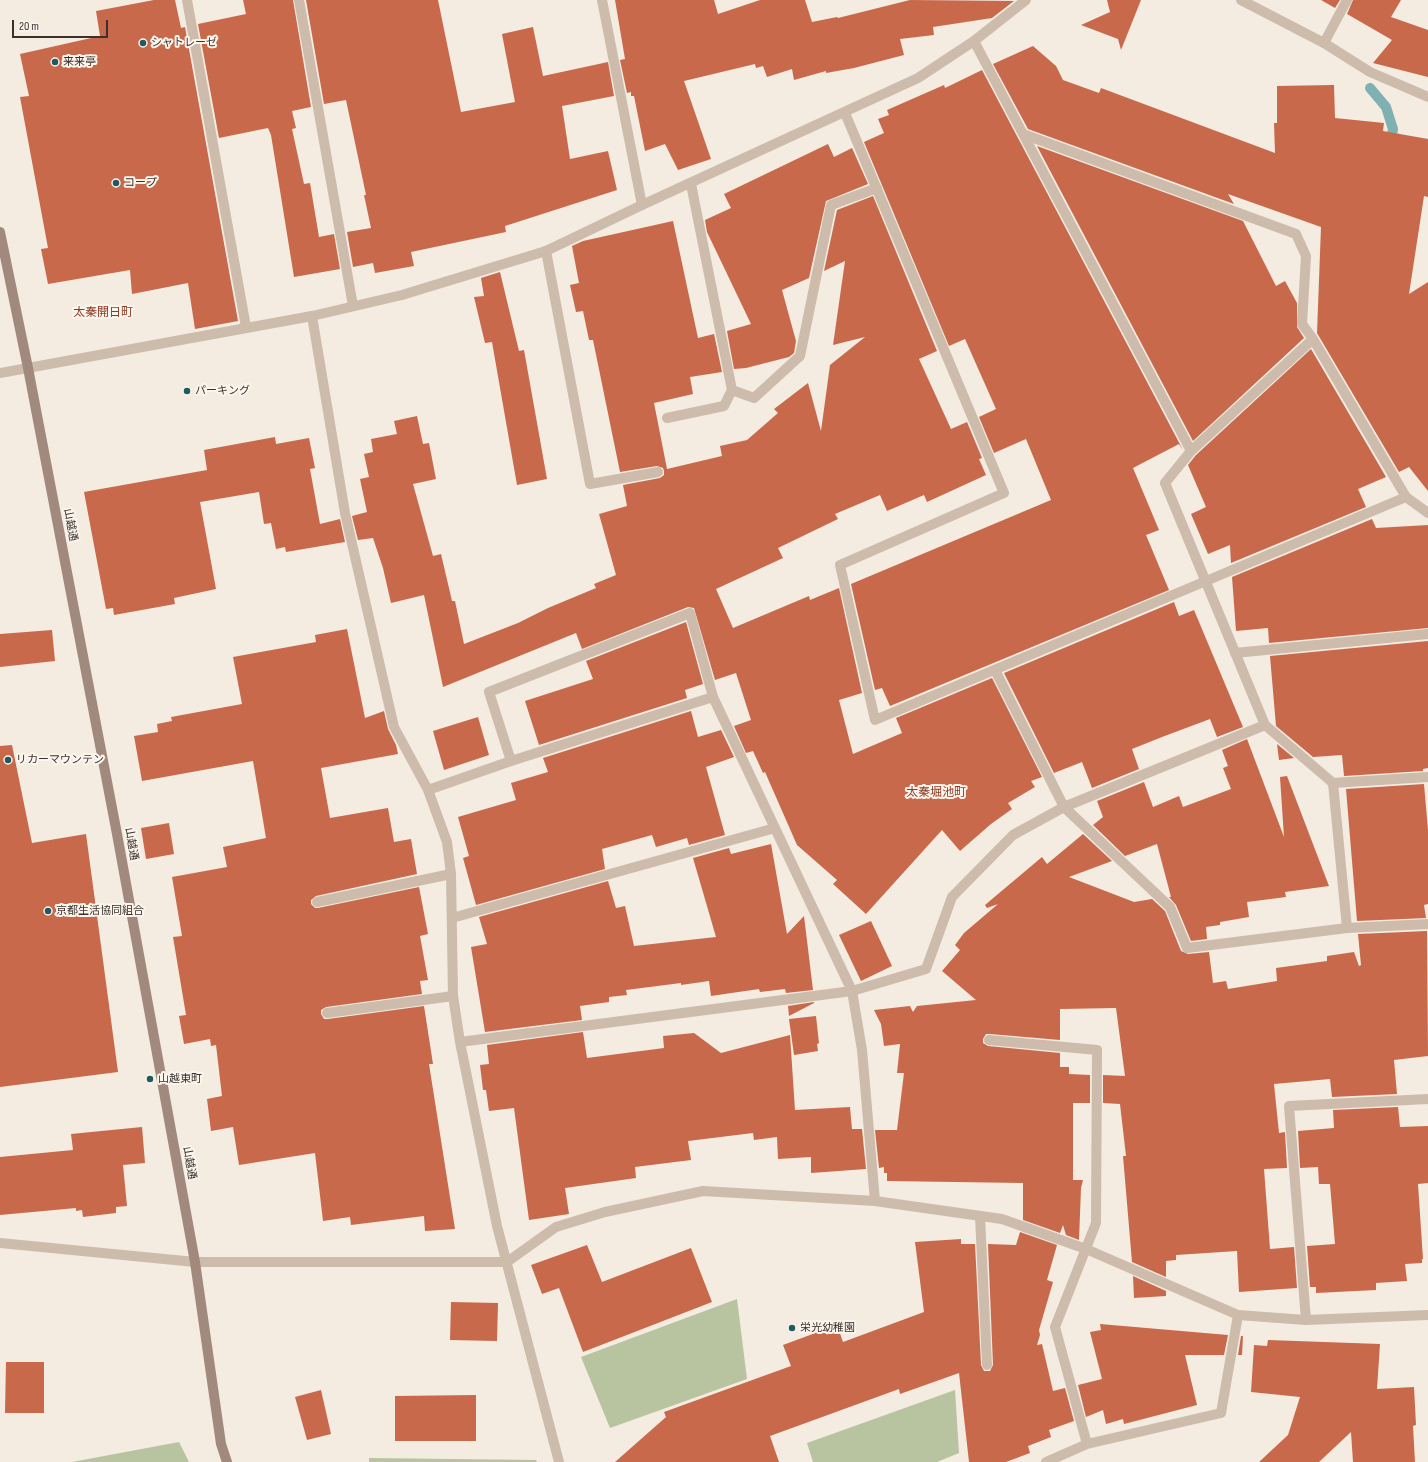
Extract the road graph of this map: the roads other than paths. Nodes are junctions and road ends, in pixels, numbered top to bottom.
1 (187, 0) edge
2 (299, 0) edge
3 (602, 0) edge
4 (1026, 0) edge
5 (1241, 0) edge
6 (1347, 0) edge
7 (974, 41) junction
8 (1324, 43) junction
9 (1428, 97) edge
10 (845, 113) junction
11 (1023, 134) junction
12 (691, 184) junction
13 (877, 188) junction
14 (642, 205) junction
15 (0, 232) edge
16 (546, 251) junction
17 (353, 306) junction
18 (312, 316) junction
19 (246, 328) junction
20 (1313, 339) junction
21 (28, 368) junction
22 (0, 373) edge
23 (732, 390) junction
24 (667, 418) dead end
25 (1191, 452) junction
26 (658, 472) dead end
27 (1406, 497) junction
28 (1428, 513) edge
29 (1205, 581) junction
30 (1428, 634) edge
31 (1235, 654) junction
32 (995, 670) junction
33 (713, 697) junction
34 (1265, 725) junction
35 (512, 761) junction
36 (1428, 777) edge
37 (1333, 783) junction
38 (428, 790) junction
39 (1064, 807) junction
40 (775, 828) junction
41 (451, 874) junction
42 (317, 902) dead end
43 (452, 918) junction
44 (1428, 924) edge
45 (1347, 928) junction
46 (852, 991) junction
47 (453, 996) junction
48 (326, 1013) dead end
49 (989, 1040) dead end
50 (460, 1042) junction
51 (1428, 1099) edge
52 (875, 1201) junction
53 (980, 1216) junction
54 (0, 1243) edge
55 (1086, 1249) junction
56 (194, 1262) junction
57 (507, 1262) junction
58 (1428, 1314) edge
59 (1238, 1315) junction
60 (1306, 1320) junction
61 (987, 1366) dead end
62 (1087, 1444) junction
63 (227, 1462) edge
64 (559, 1462) edge
65 (1046, 1462) edge

1 - 19 street
2 - 17 street
3 - 14 street
4 - 7 street
5 - 8 street
6 - 8 street
7 - 10 street
7 - 11 street
8 - 9 street
10 - 12 street
10 - 13 street
11 - 20 street
11 - 25 street
12 - 14 street
12 - 23 street
13 - 23 street
13 - 32 street
14 - 16 street
15 - 21 street, 山越通
16 - 17 street
16 - 26 street
17 - 18 street
18 - 19 street
18 - 38 street
19 - 21 street
20 - 25 street
20 - 27 street
21 - 22 street
21 - 56 street, 山越通
23 - 24 street
25 - 29 street
27 - 28 street
27 - 29 street
29 - 31 street
29 - 32 street
30 - 31 street
31 - 34 street
32 - 39 street
33 - 35 street
33 - 35 street
33 - 40 street
34 - 37 street
34 - 39 street
35 - 38 street
36 - 37 street
37 - 45 street
38 - 41 street
39 - 45 street
39 - 46 street
40 - 43 street
40 - 46 street
41 - 42 street
41 - 43 street
43 - 47 street
44 - 45 street
46 - 50 street
46 - 52 street
47 - 48 street
47 - 50 street
49 - 55 street
50 - 57 street
51 - 60 street
52 - 53 street
52 - 57 street
53 - 55 street
53 - 61 street
54 - 56 street
55 - 59 street
55 - 62 street
56 - 57 street
56 - 63 street, 山越通
57 - 64 street
58 - 60 street
59 - 60 street
59 - 62 street
62 - 65 street

